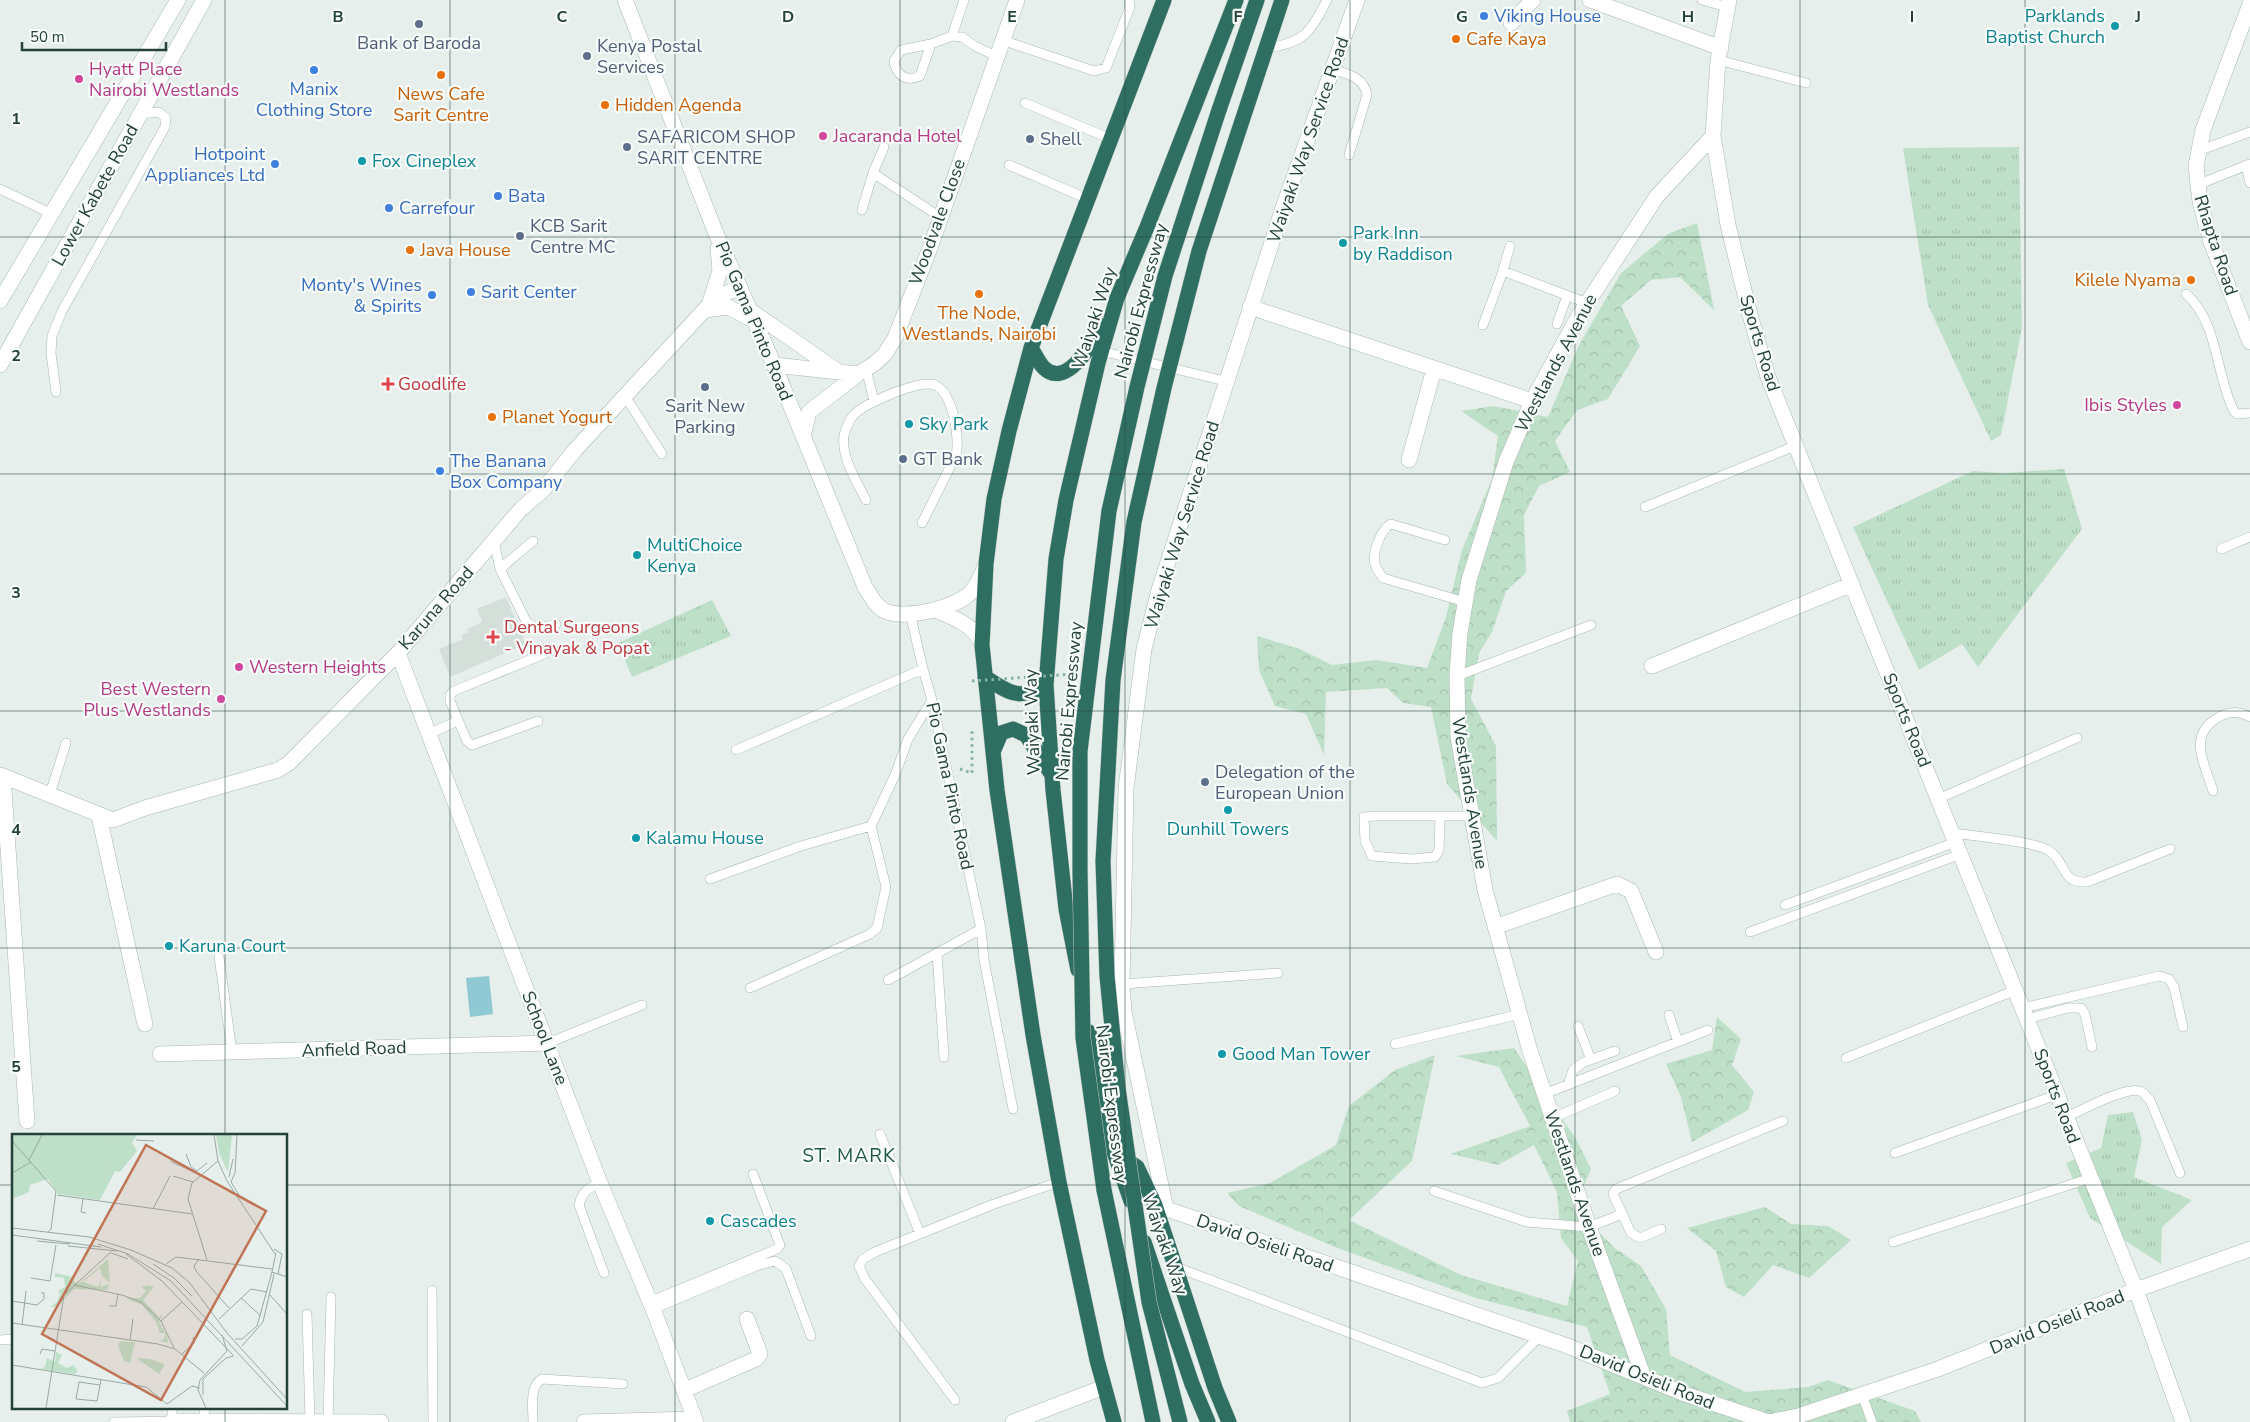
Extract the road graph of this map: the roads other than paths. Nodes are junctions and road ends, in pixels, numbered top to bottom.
1 (178, 0) edge
2 (204, 0) edge
3 (625, 0) edge
4 (964, 0) edge
5 (1017, 0) edge
6 (1129, 0) edge
7 (1164, 0) edge
8 (1236, 0) edge
9 (1257, 0) edge
10 (1282, 0) edge
11 (1326, 0) edge
12 (1357, 0) edge
13 (1533, 0) edge
14 (1590, 0) edge
15 (1702, 0) edge
16 (1728, 4) edge
17 (2250, 4) edge
18 (1511, 23) dead end
19 (952, 36) junction
20 (1002, 40) junction
21 (931, 44) junction
22 (1266, 48) junction
23 (1720, 54) junction
24 (996, 56) junction
25 (1331, 68) junction
26 (1806, 84) dead end
27 (1025, 103) dead end
28 (140, 114) junction
29 (2250, 132) edge
30 (1713, 136) junction
31 (1112, 139) junction
32 (884, 148) dead end
33 (2198, 152) junction
34 (1349, 155) dead end
35 (2248, 164) edge
36 (1009, 165) dead end
37 (873, 173) junction
38 (2250, 183) edge
39 (2197, 185) junction
40 (0, 189) edge
41 (1088, 198) junction
42 (862, 210) dead end
43 (52, 214) junction
44 (940, 217) junction
45 (715, 232) junction
46 (1510, 246) dead end
47 (1503, 271) junction
48 (740, 288) junction
49 (2186, 294) dead end
50 (1567, 296) junction
51 (1117, 298) junction
52 (0, 301) edge
53 (1587, 303) junction
54 (706, 307) junction
55 (1250, 308) junction
56 (753, 315) junction
57 (1557, 324) dead end
58 (1483, 325) dead end
59 (2250, 342) edge
60 (1031, 348) junction
61 (1101, 351) junction
62 (1144, 360) junction
63 (0, 365) edge
64 (774, 365) junction
65 (1170, 366) junction
66 (1434, 369) junction
67 (836, 370) junction
68 (862, 372) junction
69 (1225, 381) junction
70 (56, 392) dead end
71 (625, 396) junction
72 (874, 401) junction
73 (1532, 401) junction
74 (2250, 413) edge
75 (803, 436) junction
76 (1796, 446) junction
77 (662, 454) dead end
78 (1409, 460) dead end
79 (866, 500) dead end
80 (1645, 507) dead end
81 (922, 523) dead end
82 (2250, 537) edge
83 (1445, 540) dead end
84 (494, 541) junction
85 (533, 541) dead end
86 (2221, 549) dead end
87 (986, 564) junction
88 (500, 569) junction
89 (1852, 584) junction
90 (1465, 602) junction
91 (935, 610) junction
92 (910, 613) junction
93 (556, 624) dead end
94 (1591, 626) dead end
95 (982, 645) junction
96 (398, 653) junction
97 (544, 654) dead end
98 (1652, 666) dead end
99 (923, 669) junction
100 (1457, 676) junction
101 (978, 679) junction
102 (1046, 685) junction
103 (932, 700) junction
104 (2250, 717) edge
105 (458, 721) junction
106 (538, 721) dead end
107 (428, 734) junction
108 (2077, 738) dead end
109 (66, 743) dead end
110 (736, 750) dead end
111 (993, 753) junction
112 (2, 775) edge
113 (1052, 775) junction
114 (2213, 791) dead end
115 (50, 794) junction
116 (1938, 799) junction
117 (99, 816) junction
118 (1440, 816) junction
119 (1472, 816) junction
120 (871, 826) junction
121 (1956, 843) junction
122 (2170, 848) dead end
123 (710, 879) dead end
124 (1785, 905) dead end
125 (1495, 927) junction
126 (981, 929) junction
127 (1750, 932) dead end
128 (1656, 952) dead end
129 (937, 953) junction
130 (219, 958) dead end
131 (1278, 973) dead end
132 (888, 980) dead end
133 (1122, 984) junction
134 (750, 988) dead end
135 (2016, 990) junction
136 (642, 1005) dead end
137 (1124, 1012) junction
138 (2025, 1013) junction
139 (1520, 1014) junction
140 (1668, 1015) dead end
141 (145, 1024) dead end
142 (1578, 1026) dead end
143 (2183, 1027) dead end
144 (1708, 1030) dead end
145 (1678, 1042) junction
146 (548, 1043) junction
147 (1395, 1044) dead end
148 (2092, 1047) dead end
149 (1615, 1051) dead end
150 (232, 1052) junction
151 (160, 1054) dead end
152 (944, 1057) dead end
153 (1846, 1058) dead end
154 (1591, 1060) junction
155 (1094, 1063) junction
156 (1568, 1085) junction
157 (1616, 1091) dead end
158 (1544, 1094) junction
159 (2056, 1095) junction
160 (1013, 1109) dead end
161 (1553, 1118) junction
162 (2065, 1118) junction
163 (27, 1121) dead end
164 (1783, 1121) dead end
165 (880, 1134) dead end
166 (1114, 1152) junction
167 (1895, 1153) dead end
168 (2180, 1173) dead end
169 (753, 1174) dead end
170 (2090, 1178) junction
171 (1059, 1182) junction
172 (600, 1183) junction
173 (1434, 1191) dead end
174 (1160, 1207) junction
175 (1622, 1214) junction
176 (1589, 1227) junction
177 (1661, 1229) dead end
178 (920, 1234) junction
179 (1893, 1242) dead end
180 (2250, 1249) edge
181 (1176, 1268) junction
182 (604, 1273) dead end
183 (432, 1290) dead end
184 (2136, 1290) junction
185 (331, 1297) dead end
186 (651, 1305) junction
187 (307, 1314) dead end
188 (747, 1319) dead end
189 (811, 1336) dead end
190 (1540, 1336) junction
191 (1643, 1375) junction
192 (623, 1384) dead end
193 (1104, 1387) junction
194 (685, 1390) junction
195 (1862, 1395) junction
196 (955, 1400) dead end
197 (172, 1414) edge
198 (204, 1414) edge
199 (696, 1420) edge
200 (310, 1421) edge
201 (2179, 1421) edge
202 (114, 1422) edge
203 (328, 1422) edge
204 (381, 1422) edge
205 (433, 1422) edge
206 (533, 1422) edge
207 (584, 1422) edge
208 (1013, 1422) edge
209 (1114, 1422) edge
210 (1153, 1422) edge
211 (1180, 1422) edge
212 (1208, 1422) edge
213 (1229, 1422) edge
214 (1872, 1422) edge

1 - 43 street, Lower Kabete Road
2 - 28 street, Lower Kabete Road
3 - 45 street, Pio Gama Pinto Road
4 - 19 lane
5 - 20 street, Woodvale Close
6 - 20 lane
7 - 31 highway
8 - 51 highway, Waiyaki Way
9 - 62 highway, Nairobi Expressway, bridge
10 - 22 highway, Nairobi Expressway, bridge
11 - 22 lane
12 - 25 street, Waiyaki Way Service Road
13 - 18 street
14 - 23 street
15 - 16 lane
16 - 23 street, Sports Road
17 - 33 street, Rhapta Road
19 - 21 lane
19 - 24 lane
20 - 24 street, Woodvale Close
21 - 21 lane
22 - 65 highway, Nairobi Expressway, bridge
23 - 26 lane
23 - 30 street, Sports Road
24 - 44 street, Woodvale Close
25 - 34 lane
25 - 55 street, Waiyaki Way Service Road
27 - 31 lane
28 - 63 street, Lower Kabete Road
28 - 70 lane
29 - 33 lane
30 - 53 street, Westlands Avenue
30 - 76 street, Sports Road
31 - 41 highway
32 - 37 lane
33 - 39 street, Rhapta Road
35 - 38 lane
35 - 39 lane
36 - 41 lane
37 - 42 lane
37 - 44 lane
39 - 59 street, Rhapta Road
40 - 43 lane
41 - 60 highway
43 - 52 street, Lower Kabete Road
44 - 68 street, Woodvale Close
45 - 48 street, Pio Gama Pinto Road
45 - 54 street, Karuna Road
46 - 47 lane
47 - 50 lane
47 - 58 lane
48 - 54 street, Karuna Road
48 - 56 street, Pio Gama Pinto Road
49 - 74 lane
50 - 53 lane
50 - 57 lane
51 - 60 highway
51 - 61 highway, Waiyaki Way
53 - 73 street, Westlands Avenue
54 - 56 street
54 - 71 street, Karuna Road
55 - 66 street
55 - 69 street, Waiyaki Way Service Road
56 - 64 street, Pio Gama Pinto Road
56 - 67 street
60 - 87 highway
61 - 62 lane
61 - 102 highway, Waiyaki Way
62 - 65 lane
62 - 210 highway, Nairobi Expressway, bridge
64 - 67 street
64 - 75 street, Pio Gama Pinto Road
65 - 69 lane
65 - 211 highway, Nairobi Expressway, bridge
66 - 73 street
66 - 78 street
67 - 68 street
68 - 72 lane
68 - 75 street, Woodvale Close
69 - 133 street, Waiyaki Way Service Road
71 - 77 lane
71 - 84 street, Karuna Road
72 - 79 lane
72 - 81 lane
73 - 90 street, Westlands Avenue
75 - 92 street, Pio Gama Pinto Road
76 - 80 lane
76 - 89 street, Sports Road
82 - 86 lane
83 - 90 lane
84 - 88 lane
84 - 96 street, Karuna Road
85 - 88 lane
87 - 91 street, Pio Gama Pinto Road
87 - 95 highway
88 - 93 lane
89 - 98 street
89 - 116 street, Sports Road
90 - 100 street, Westlands Avenue
91 - 92 street, Pio Gama Pinto Road
91 - 95 street
92 - 99 lane, Pio Gama Pinto Road
94 - 100 lane
95 - 101 highway
96 - 107 street, School Lane
96 - 117 street, Karuna Road
97 - 105 lane
99 - 103 lane, Pio Gama Pinto Road
99 - 110 lane
100 - 119 street, Westlands Avenue
101 - 102 highway
101 - 111 highway
102 - 113 highway, Waiyaki Way
103 - 120 lane
103 - 126 lane, Pio Gama Pinto Road
104 - 114 lane
105 - 106 lane
105 - 107 lane
107 - 146 street, School Lane
108 - 116 lane
109 - 115 lane
111 - 113 highway
111 - 171 highway
112 - 115 street, Karuna Road
112 - 163 street
113 - 155 highway, Waiyaki Way
115 - 117 street, Karuna Road
116 - 121 street, Sports Road
117 - 141 street
118 - 118 lane
118 - 119 lane
119 - 125 street, Westlands Avenue
120 - 123 lane
120 - 134 lane
121 - 122 lane
121 - 124 lane
121 - 127 lane
121 - 135 street, Sports Road
125 - 128 street
125 - 139 street, Westlands Avenue
126 - 129 lane
126 - 160 lane, Pio Gama Pinto Road
129 - 132 lane
129 - 152 lane
130 - 150 lane
131 - 133 lane
133 - 137 street, Waiyaki Way Service Road
135 - 138 street, Sports Road
135 - 153 lane
136 - 146 lane
137 - 155 street
137 - 174 street, Waiyaki Way Service Road
138 - 143 lane
138 - 148 lane
138 - 159 street, Sports Road
139 - 147 lane
139 - 158 street, Westlands Avenue
140 - 145 lane
142 - 154 lane
144 - 145 lane
145 - 156 lane
146 - 150 street, Anfield Road
146 - 172 street, School Lane
149 - 154 lane
150 - 151 street, Anfield Road
154 - 156 lane
155 - 166 highway, Waiyaki Way
156 - 158 lane
157 - 161 lane
158 - 161 street, Westlands Avenue
159 - 162 street, Sports Road
159 - 167 lane
161 - 176 street, Westlands Avenue
162 - 168 lane
162 - 170 street, Sports Road
164 - 175 lane
165 - 178 lane
166 - 174 highway
166 - 212 highway, Waiyaki Way
169 - 186 lane
170 - 179 lane
170 - 184 street, Sports Road
171 - 178 lane
171 - 193 highway
172 - 182 lane
172 - 186 street, School Lane
173 - 176 lane
174 - 181 highway
174 - 190 street, David Osieli Road
175 - 176 lane
175 - 177 lane
176 - 191 street, Westlands Avenue
178 - 196 lane
180 - 184 street, David Osieli Road
181 - 190 lane
181 - 213 highway
183 - 205 lane
184 - 195 street, David Osieli Road
184 - 201 street, Sports Road
185 - 203 lane
186 - 189 lane
186 - 194 street, School Lane
187 - 200 lane
188 - 194 street
190 - 191 street, David Osieli Road
191 - 195 street, David Osieli Road
192 - 206 lane
193 - 208 street
193 - 209 highway
194 - 199 street, School Lane
195 - 214 lane
197 - 198 street
197 - 202 lane
198 - 200 street
199 - 207 street
200 - 203 street
203 - 204 street

